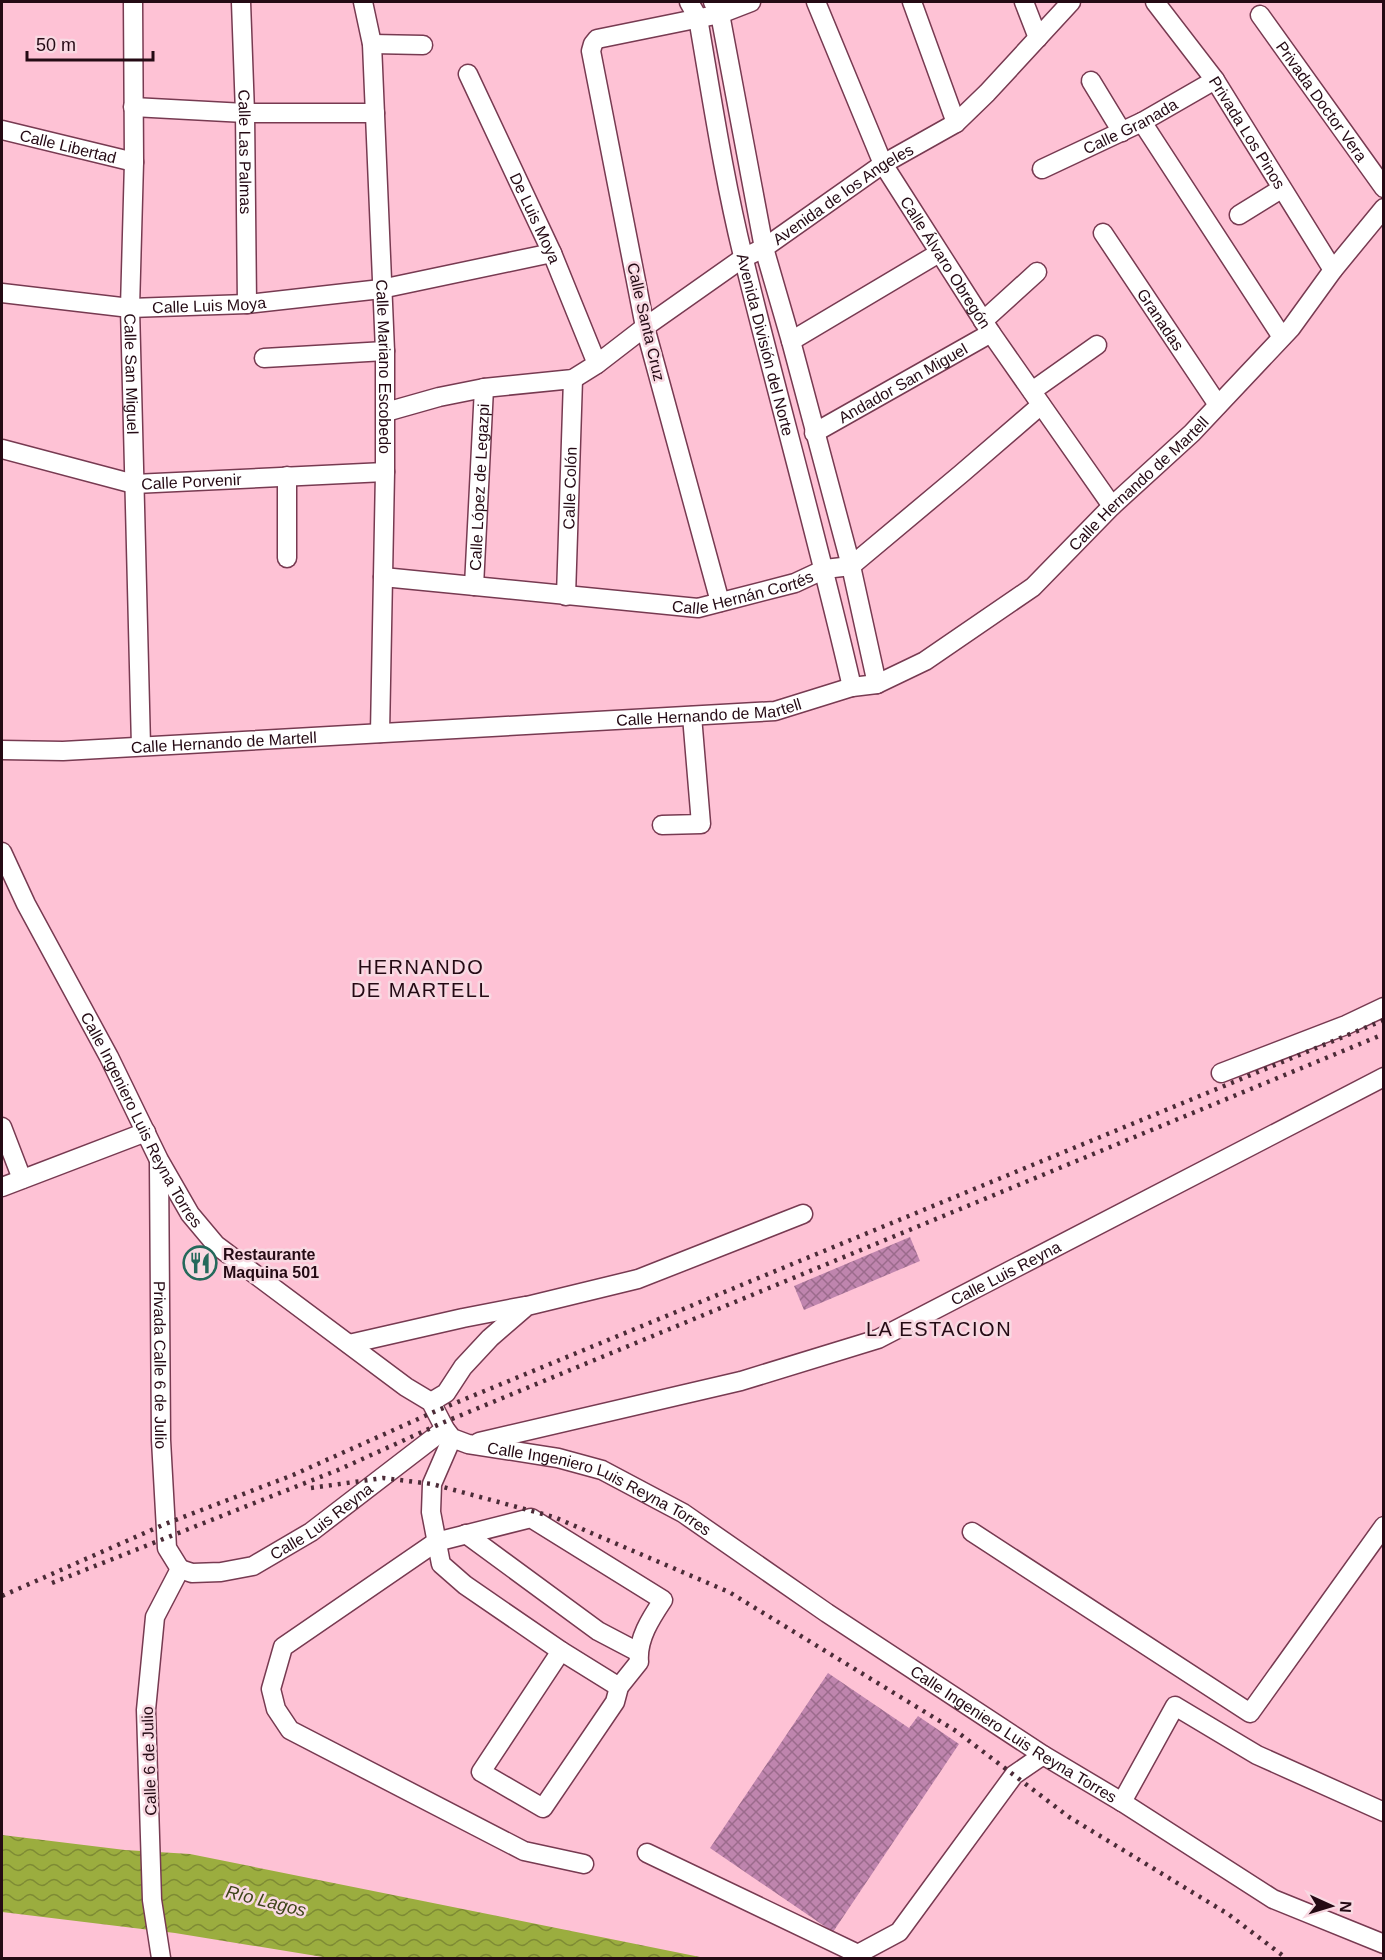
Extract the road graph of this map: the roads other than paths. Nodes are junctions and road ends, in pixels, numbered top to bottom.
1 (133, 2) edge
2 (241, 2) edge
3 (363, 2) edge
4 (689, 2) edge
5 (751, 2) edge
6 (816, 2) edge
7 (912, 2) edge
8 (1024, 2) edge
9 (1071, 2) edge
10 (1155, 2) edge
11 (717, 8) edge
12 (1260, 15) dead end
13 (698, 18) junction
14 (1038, 38) junction
15 (372, 44) junction
16 (423, 45) dead end
17 (468, 74) dead end
18 (1215, 80) junction
19 (1091, 81) dead end
20 (133, 106) junction
21 (245, 113) junction
22 (375, 113) junction
23 (1142, 122) junction
24 (956, 123) junction
25 (2, 130) edge
26 (1122, 132) junction
27 (134, 162) junction
28 (884, 164) junction
29 (1042, 169) dead end
30 (1383, 188) edge
31 (1281, 189) junction
32 (1383, 208) edge
33 (1239, 215) dead end
34 (1103, 233) dead end
35 (764, 248) junction
36 (552, 253) junction
37 (939, 253) junction
38 (743, 258) junction
39 (1333, 270) junction
40 (1037, 272) dead end
41 (381, 289) junction
42 (2, 293) edge
43 (247, 304) junction
44 (130, 308) junction
45 (645, 327) junction
46 (987, 327) junction
47 (1282, 337) junction
48 (791, 341) junction
49 (1097, 345) dead end
50 (386, 351) junction
51 (264, 358) dead end
52 (597, 364) junction
53 (573, 379) junction
54 (484, 388) junction
55 (1036, 398) junction
56 (1218, 405) junction
57 (386, 412) junction
58 (814, 433) junction
59 (2, 449) edge
60 (385, 472) junction
61 (287, 476) junction
62 (134, 483) junction
63 (1112, 506) junction
64 (286, 558) dead end
65 (851, 566) junction
66 (825, 569) junction
67 (383, 577) junction
68 (474, 586) junction
69 (566, 596) junction
70 (720, 602) junction
71 (877, 684) junction
72 (852, 687) junction
73 (692, 716) junction
74 (380, 733) junction
75 (141, 746) junction
76 (2, 750) edge
77 (662, 825) dead end
78 (2, 852) edge
79 (1383, 1007) edge
80 (1221, 1073) dead end
81 (1383, 1077) edge
82 (2, 1127) edge
83 (146, 1132) junction
84 (159, 1160) junction
85 (22, 1179) junction
86 (2, 1187) edge
87 (803, 1214) dead end
88 (527, 1305) junction
89 (349, 1344) junction
90 (431, 1402) junction
91 (455, 1437) junction
92 (1383, 1527) edge
93 (972, 1532) dead end
94 (466, 1534) junction
95 (436, 1542) junction
96 (180, 1569) junction
97 (561, 1651) junction
98 (638, 1652) junction
99 (619, 1687) junction
100 (1043, 1755) junction
101 (1122, 1802) junction
102 (1383, 1812) edge
103 (647, 1853) dead end
104 (584, 1864) dead end
105 (1383, 1944) edge
106 (160, 1955) edge

1 - 20 street, Calle San Miguel
2 - 21 street, Calle Las Palmas
3 - 15 street, Calle Mariano Escobedo
4 - 13 street, Avenida División del Norte
5 - 11 street
6 - 28 street, Calle Álvaro Obregón
7 - 24 street
8 - 14 street
9 - 14 street, Avenida de los Angeles
10 - 18 street, Privada Los Pinos
11 - 13 street
11 - 35 street, Avenida División del Norte
12 - 30 street, Privada Doctor Vera
13 - 38 street, Avenida División del Norte
13 - 45 street, Calle Santa Cruz
14 - 24 street, Avenida de los Angeles
15 - 16 street
15 - 22 street, Calle Mariano Escobedo
17 - 36 street, De Luis Moya
18 - 23 street, Calle Granada
18 - 31 street, Privada Los Pinos
19 - 26 street
20 - 21 street
20 - 27 street, Calle San Miguel
21 - 22 street
21 - 43 street, Calle Las Palmas
22 - 41 street, Calle Mariano Escobedo
23 - 26 street, Calle Granada
23 - 47 street
24 - 28 street, Avenida de los Angeles
25 - 27 street, Calle Libertad
26 - 29 street, Calle Granada
27 - 44 street, Calle San Miguel
28 - 35 street, Avenida de los Angeles
28 - 37 street, Calle Álvaro Obregón
31 - 33 street
31 - 39 street, Privada Los Pinos
32 - 39 street, Calle Hernando de Martell
34 - 56 street, Granadas
35 - 38 street, Avenida de los Angeles
35 - 48 street, Avenida División del Norte
36 - 41 street, Calle Luis Moya
36 - 52 street, De Luis Moya
37 - 46 street, Calle Álvaro Obregón
37 - 48 street
38 - 45 street, Avenida de los Angeles
38 - 66 street, Avenida División del Norte
39 - 47 street, Calle Hernando de Martell
40 - 46 street, Andador San Miguel
41 - 43 street, Calle Luis Moya
41 - 50 street, Calle Mariano Escobedo
42 - 44 street, Calle Luis Moya
43 - 44 street, Calle Luis Moya
44 - 62 street, Calle San Miguel
45 - 52 street, Avenida de los Angeles
45 - 70 street, Calle Santa Cruz
46 - 55 street, Calle Álvaro Obregón
46 - 58 street, Andador San Miguel
47 - 56 street, Calle Hernando de Martell
48 - 58 street, Avenida División del Norte
49 - 55 street
50 - 51 street
50 - 57 street, Calle Mariano Escobedo
52 - 53 street, Avenida de los Angeles
53 - 54 street, Avenida de los Angeles
53 - 69 street, Calle Colón
54 - 57 street, Avenida de los Angeles
54 - 68 street, Calle López de Legazpi
55 - 63 street, Calle Álvaro Obregón
55 - 65 street
56 - 63 street, Calle Hernando de Martell
57 - 60 street, Calle Mariano Escobedo
58 - 65 street, Avenida División del Norte
59 - 62 street, Calle Porvenir
60 - 61 street, Calle Porvenir
60 - 67 street, Calle Mariano Escobedo
61 - 62 street, Calle Porvenir
61 - 64 street
62 - 75 street, Calle San Miguel
63 - 71 street, Calle Hernando de Martell
65 - 66 street, Calle Hernán Cortés
65 - 71 street, Avenida División del Norte
66 - 70 street, Calle Hernán Cortés
66 - 72 street, Avenida División del Norte
67 - 68 street, Calle Hernán Cortés
67 - 74 street, Calle Mariano Escobedo
68 - 69 street, Calle Hernán Cortés
69 - 70 street, Calle Hernán Cortés
71 - 72 street, Calle Hernando de Martell
72 - 73 street, Calle Hernando de Martell
73 - 74 street, Calle Hernando de Martell
73 - 77 street
74 - 75 street, Calle Hernando de Martell
75 - 76 street, Calle Hernando de Martell
78 - 83 street, Calle Ingeniero Luis Reyna Torres
79 - 80 street
81 - 91 street, Calle Luis Reyna
82 - 85 street
83 - 84 street, Calle Ingeniero Luis Reyna Torres
83 - 85 street
84 - 89 street, Calle Ingeniero Luis Reyna Torres
84 - 96 street, Privada Calle 6 de Julio
85 - 86 street
87 - 88 street
88 - 89 street
88 - 90 street
89 - 90 street, Calle Ingeniero Luis Reyna Torres
90 - 91 street
91 - 95 street
91 - 96 street, Calle Luis Reyna
91 - 100 street, Calle Ingeniero Luis Reyna Torres
92 - 93 street
94 - 95 street
94 - 98 street
94 - 98 street
95 - 97 street
95 - 104 street
96 - 106 street, Calle 6 de Julio
97 - 99 street
97 - 99 street
98 - 99 street
100 - 101 street, Calle Ingeniero Luis Reyna Torres
100 - 103 street
101 - 102 street
101 - 105 street, Calle Ingeniero Luis Reyna Torres

